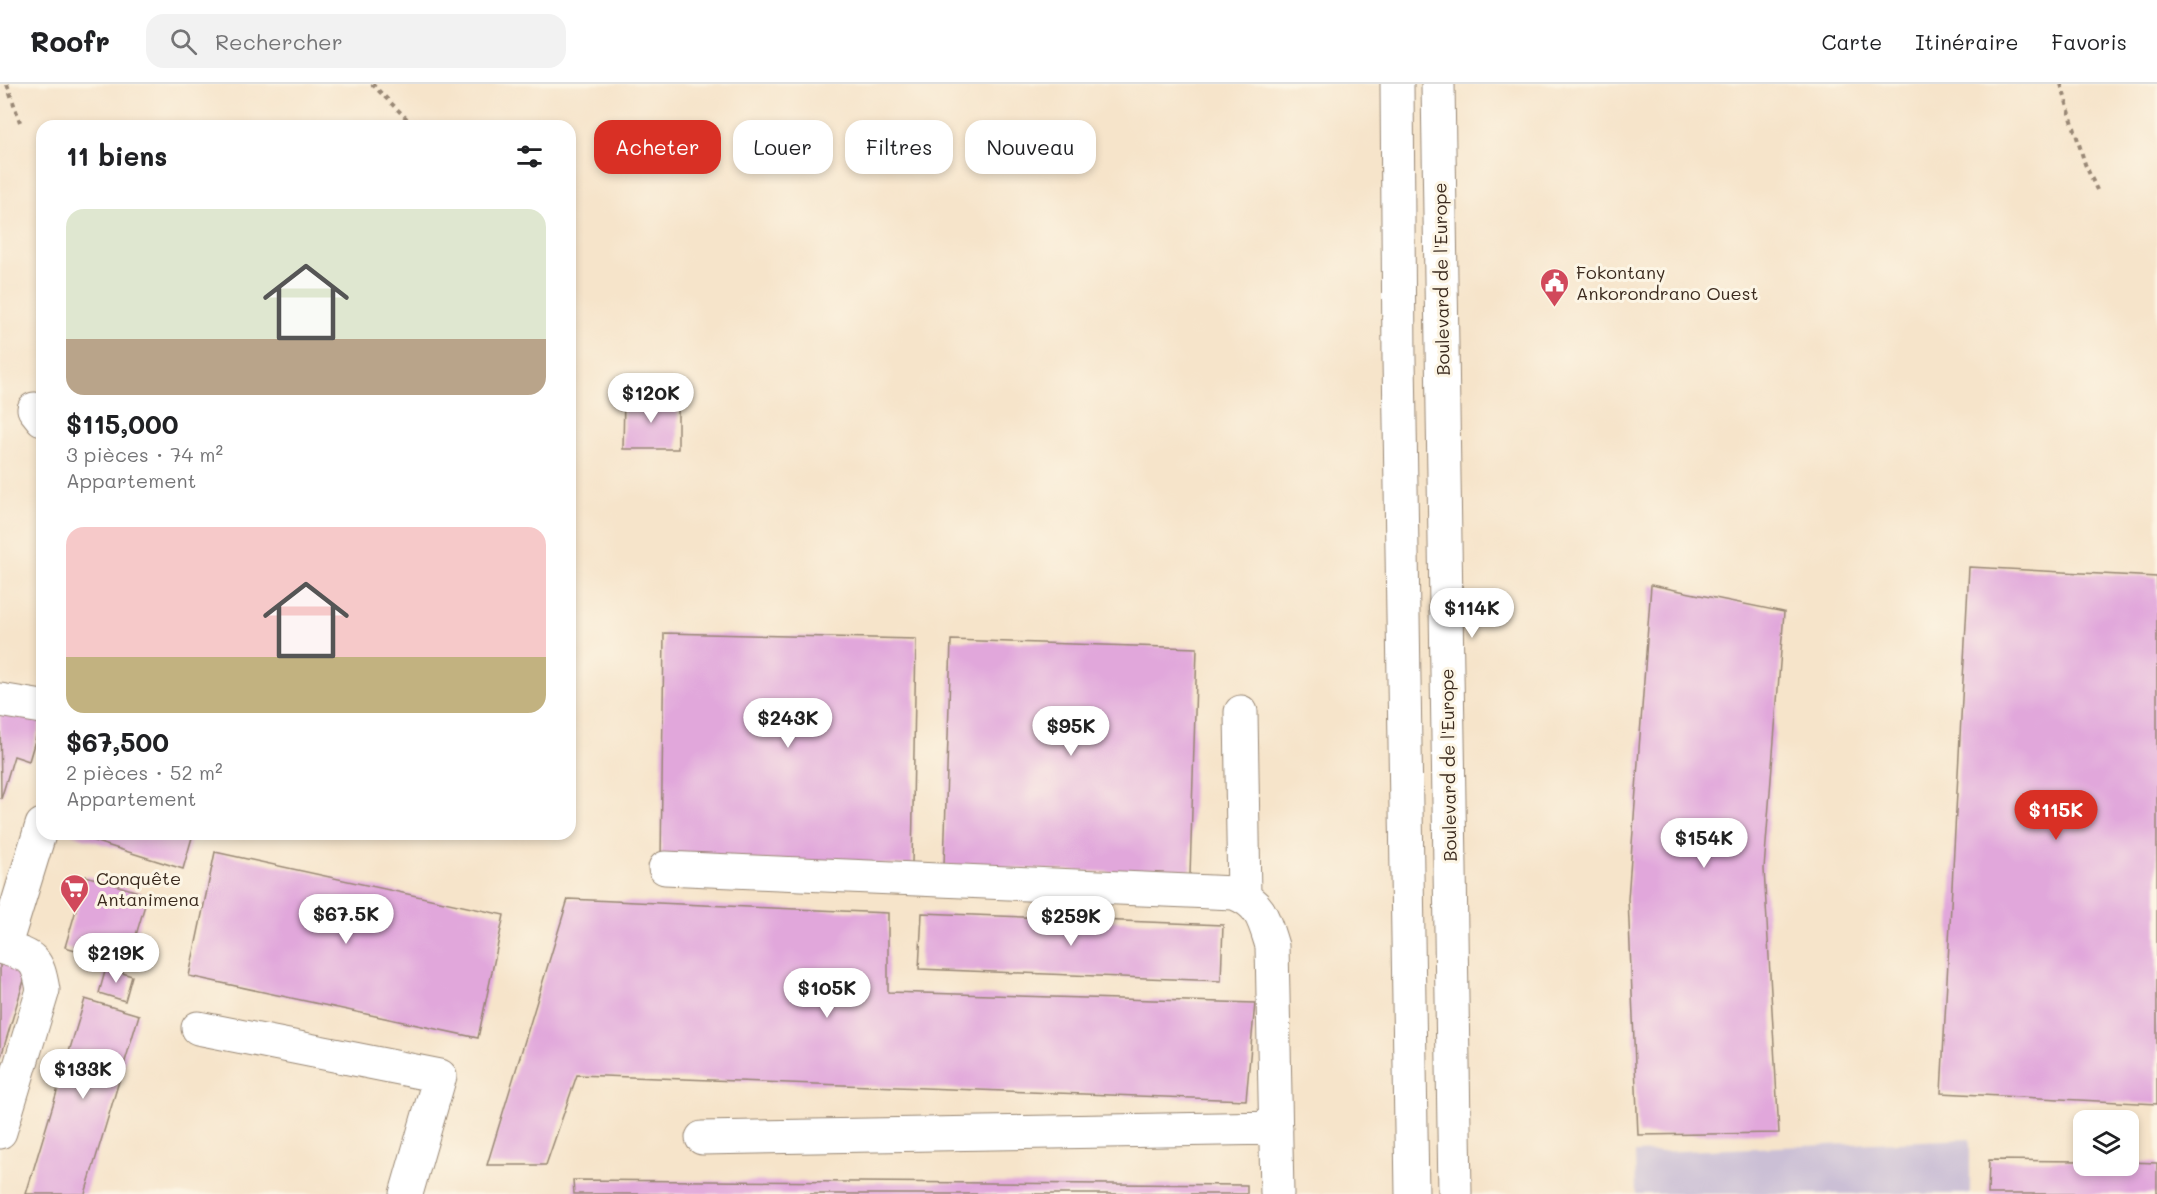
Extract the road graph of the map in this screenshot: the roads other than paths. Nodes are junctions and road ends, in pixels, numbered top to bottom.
1 (1397, 84) edge
2 (1438, 84) edge
3 (0, 700) edge
4 (36, 706) edge
5 (1241, 712) dead end
6 (37, 840) edge
7 (665, 868) dead end
8 (1244, 897) junction
9 (2, 947) edge
10 (198, 1028) dead end
11 (1276, 1128) junction
12 (0, 1132) edge
13 (702, 1138) dead end
14 (406, 1194) edge
15 (1277, 1194) edge
16 (1412, 1194) edge
17 (1455, 1194) edge

1 - 16 main road
2 - 17 main road, Boulevard de l'Europe
3 - 4 main road
5 - 8 main road
6 - 9 main road
7 - 8 main road
8 - 11 main road
9 - 12 main road
10 - 14 main road
11 - 13 main road
11 - 15 main road

